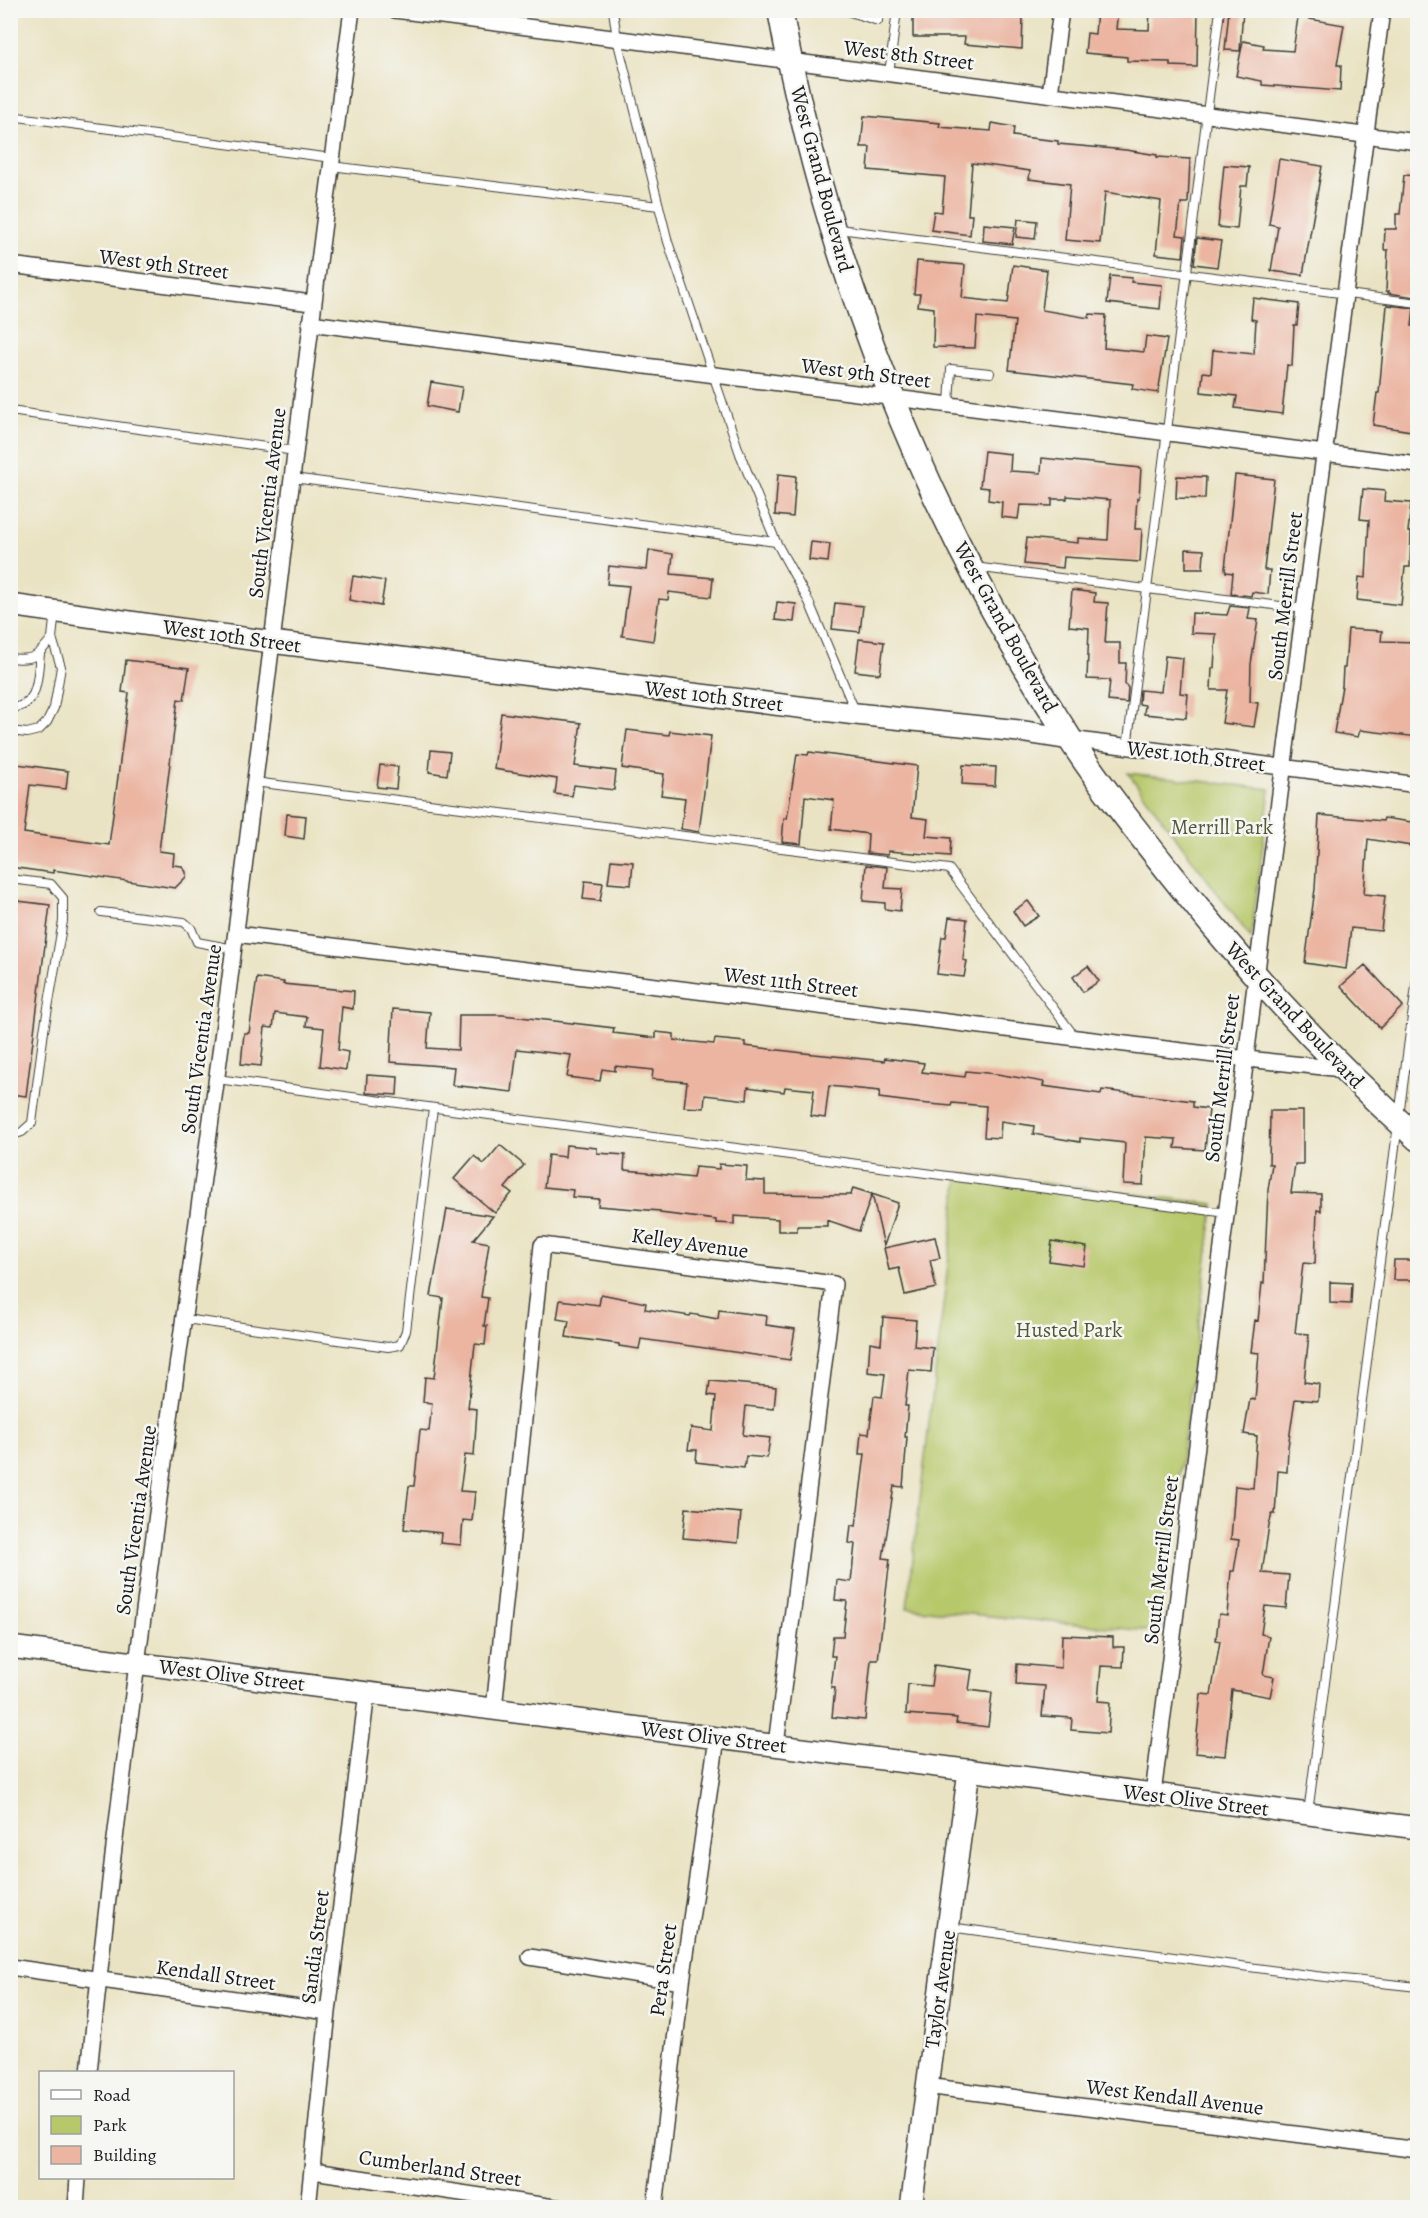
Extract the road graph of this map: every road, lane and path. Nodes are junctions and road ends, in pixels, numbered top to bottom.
1 (352, 10) edge
2 (395, 10) edge
3 (613, 10) edge
4 (780, 10) edge
5 (844, 10) edge
6 (879, 10) edge
7 (897, 10) edge
8 (1061, 10) edge
9 (1220, 10) edge
10 (1382, 10) edge
11 (617, 39) junction
12 (790, 62) junction
13 (889, 74) junction
14 (1050, 94) junction
15 (1207, 114) junction
16 (10, 116) edge
17 (1366, 135) junction
18 (1418, 142) edge
19 (331, 162) junction
20 (659, 206) junction
21 (833, 228) junction
22 (10, 265) edge
23 (1187, 272) junction
24 (1346, 295) junction
25 (312, 303) junction
26 (1418, 303) edge
27 (310, 322) junction
28 (990, 373) dead end
29 (712, 374) junction
30 (893, 398) junction
31 (949, 405) junction
32 (10, 411) edge
33 (1166, 433) junction
34 (295, 451) junction
35 (1325, 453) junction
36 (1418, 465) edge
37 (293, 478) junction
38 (776, 542) junction
39 (970, 566) junction
40 (1147, 588) junction
41 (10, 605) edge
42 (1305, 609) junction
43 (55, 610) junction
44 (52, 638) junction
45 (271, 642) junction
46 (40, 654) junction
47 (10, 658) edge
48 (10, 708) edge
49 (856, 714) junction
50 (10, 731) edge
51 (1070, 739) junction
52 (1127, 748) junction
53 (1284, 768) junction
54 (254, 782) junction
55 (1418, 785) edge
56 (10, 879) edge
57 (101, 912) dead end
58 (235, 941) junction
59 (1418, 971) edge
60 (1256, 978) junction
61 (1076, 1038) junction
62 (1247, 1059) junction
63 (1342, 1069) junction
64 (216, 1079) junction
65 (433, 1108) junction
66 (1398, 1121) junction
67 (10, 1136) edge
68 (1418, 1139) edge
69 (1227, 1213) junction
70 (185, 1319) junction
71 (10, 1647) edge
72 (137, 1662) junction
73 (367, 1692) junction
74 (494, 1709) junction
75 (717, 1738) junction
76 (776, 1745) junction
77 (969, 1770) junction
78 (1153, 1794) junction
79 (1308, 1814) junction
80 (1418, 1828) edge
81 (948, 1927) junction
82 (530, 1957) dead end
83 (10, 1967) edge
84 (98, 1979) junction
85 (682, 1982) junction
86 (1418, 1987) edge
87 (328, 2012) junction
88 (89, 2071) edge
89 (926, 2086) junction
90 (1418, 2150) edge
91 (313, 2171) junction
92 (78, 2179) edge
93 (76, 2208) edge
94 (308, 2208) edge
95 (561, 2208) edge
96 (655, 2208) edge
97 (911, 2208) edge

1 - 19 street, South Vicentia Avenue
2 - 11 street, West 8th Street
3 - 11 lane
4 - 12 main road, West Grand Boulevard
5 - 6 lane
7 - 13 lane
8 - 14 street
9 - 15 lane
10 - 17 street, South Merrill Street
11 - 12 street, West 8th Street
11 - 20 lane
12 - 13 street, West 8th Street
12 - 21 main road, West Grand Boulevard
13 - 14 street, West 8th Street
14 - 15 street, West 8th Street
15 - 17 street, West 8th Street
15 - 23 lane
16 - 19 lane
17 - 18 street, West 8th Street
17 - 24 street, South Merrill Street
19 - 20 lane
19 - 25 street, South Vicentia Avenue
20 - 29 lane
21 - 23 lane
21 - 30 main road, West Grand Boulevard
22 - 25 street, West 9th Street
23 - 24 lane
23 - 33 lane
24 - 26 lane
24 - 35 street, South Merrill Street
25 - 27 street, South Vicentia Avenue
27 - 29 street, West 9th Street
27 - 34 street, South Vicentia Avenue
28 - 31 lane
29 - 30 street, West 9th Street
29 - 38 lane
30 - 31 street, West 9th Street
30 - 39 main road, West Grand Boulevard
31 - 33 street, West 9th Street
32 - 34 lane
33 - 35 street, West 9th Street
33 - 40 lane
34 - 37 street, South Vicentia Avenue
35 - 36 street, West 9th Street
35 - 42 street, South Merrill Street
37 - 38 lane
37 - 45 street, South Vicentia Avenue
38 - 49 lane
39 - 40 lane
39 - 51 main road, West Grand Boulevard
40 - 42 lane
40 - 52 lane
41 - 43 street, West 10th Street
42 - 53 street, South Merrill Street
43 - 44 lane
43 - 45 street, West 10th Street
44 - 46 lane
44 - 50 lane
45 - 49 street, West 10th Street
45 - 54 street, South Vicentia Avenue
46 - 47 lane
46 - 48 lane
49 - 51 street, West 10th Street
51 - 52 street, West 10th Street
51 - 60 main road, West Grand Boulevard
52 - 53 street, West 10th Street
53 - 55 street, West 10th Street
53 - 60 street, South Merrill Street
54 - 58 street, South Vicentia Avenue
54 - 61 lane
56 - 67 lane
57 - 58 lane
58 - 61 street, West 11th Street
58 - 64 street, South Vicentia Avenue
59 - 66 lane
60 - 62 street, South Merrill Street
60 - 63 main road, West Grand Boulevard
61 - 62 street, West 11th Street
62 - 63 street, West 11th Street
62 - 69 street, South Merrill Street
63 - 66 main road, West Grand Boulevard
64 - 65 lane
64 - 70 street, South Vicentia Avenue
65 - 69 lane
65 - 70 lane
66 - 68 main road, West Grand Boulevard
66 - 79 lane
69 - 78 street, South Merrill Street
70 - 72 street, South Vicentia Avenue
71 - 72 street, West Olive Street
72 - 73 street, West Olive Street
72 - 84 street, South Vicentia Avenue
73 - 74 street, West Olive Street
73 - 87 street, Sandia Street
74 - 75 street, West Olive Street
74 - 76 street, Kelley Avenue
75 - 76 street, West Olive Street
75 - 85 street, Pera Street
76 - 77 street, West Olive Street
77 - 78 street, West Olive Street
77 - 81 street, Taylor Avenue
78 - 79 street, West Olive Street
79 - 80 street, West Olive Street
81 - 86 lane
81 - 89 street, Taylor Avenue
82 - 85 street
83 - 84 street
84 - 87 street, Kendall Street
84 - 88 street, South Vicentia Avenue
85 - 96 street, Pera Street
87 - 91 street, Sandia Street
89 - 90 street, West Kendall Avenue
89 - 97 street, Taylor Avenue
91 - 94 street, Sandia Street
91 - 95 street, Cumberland Street
92 - 93 street

